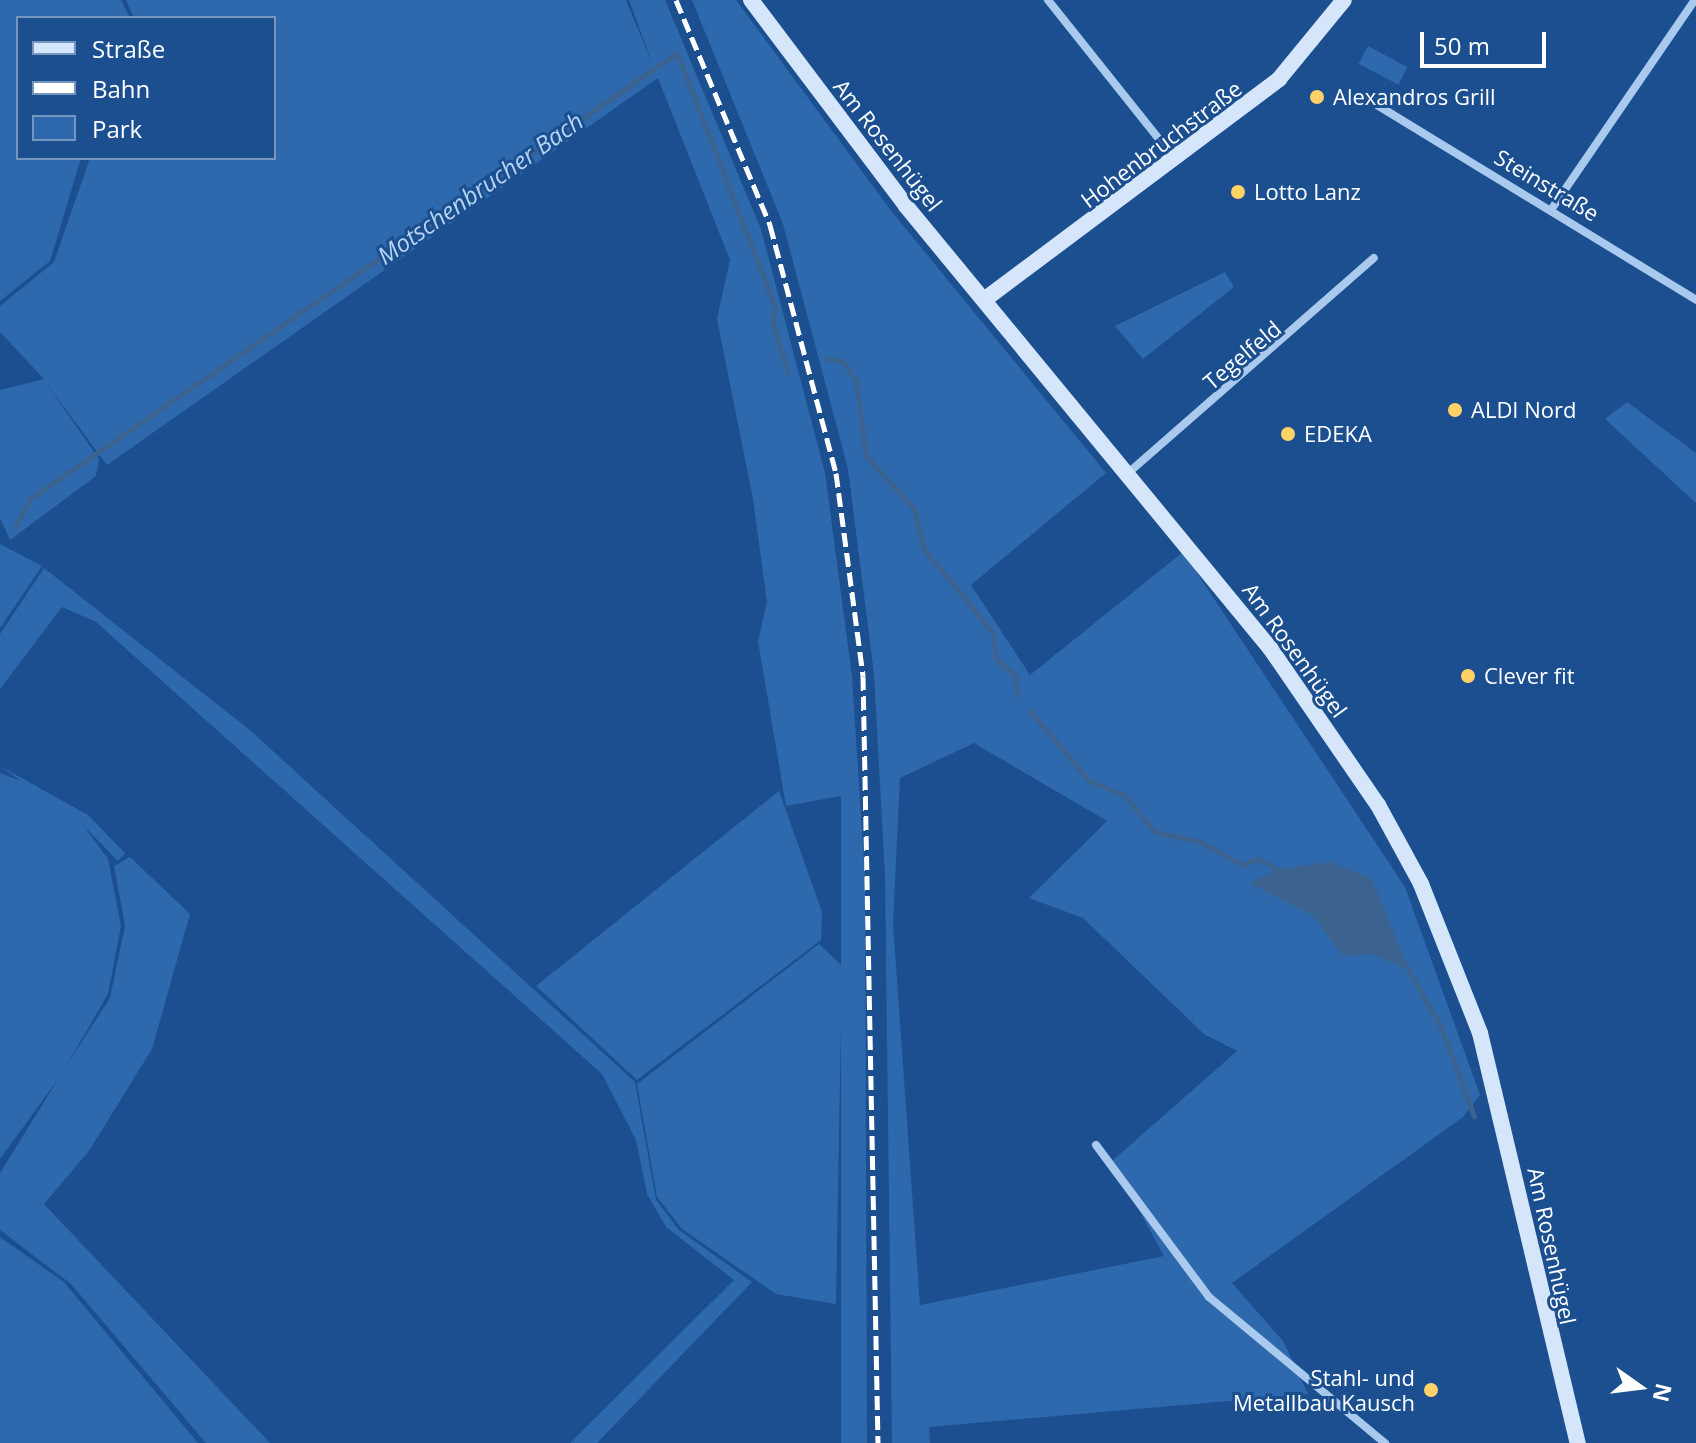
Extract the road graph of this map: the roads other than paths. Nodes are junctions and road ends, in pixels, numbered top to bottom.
1 (751, 0) edge
2 (1344, 0) edge
3 (1695, 0) edge
4 (1052, 1) edge
5 (1377, 105) dead end
6 (1176, 160) junction
7 (1553, 207) junction
8 (1374, 258) dead end
9 (984, 300) junction
10 (1696, 300) edge
11 (1127, 474) junction
12 (1096, 1145) dead end
13 (1385, 1443) edge
14 (1578, 1443) edge

1 - 9 street, Am Rosenhügel
2 - 6 street, Hohenbruchstraße
3 - 7 street
4 - 6 street
5 - 7 street, Steinstraße
6 - 9 street, Hohenbruchstraße
7 - 10 street, Steinstraße
8 - 11 street, Tegelfeld
9 - 11 street, Am Rosenhügel
11 - 14 street, Am Rosenhügel
12 - 13 street

